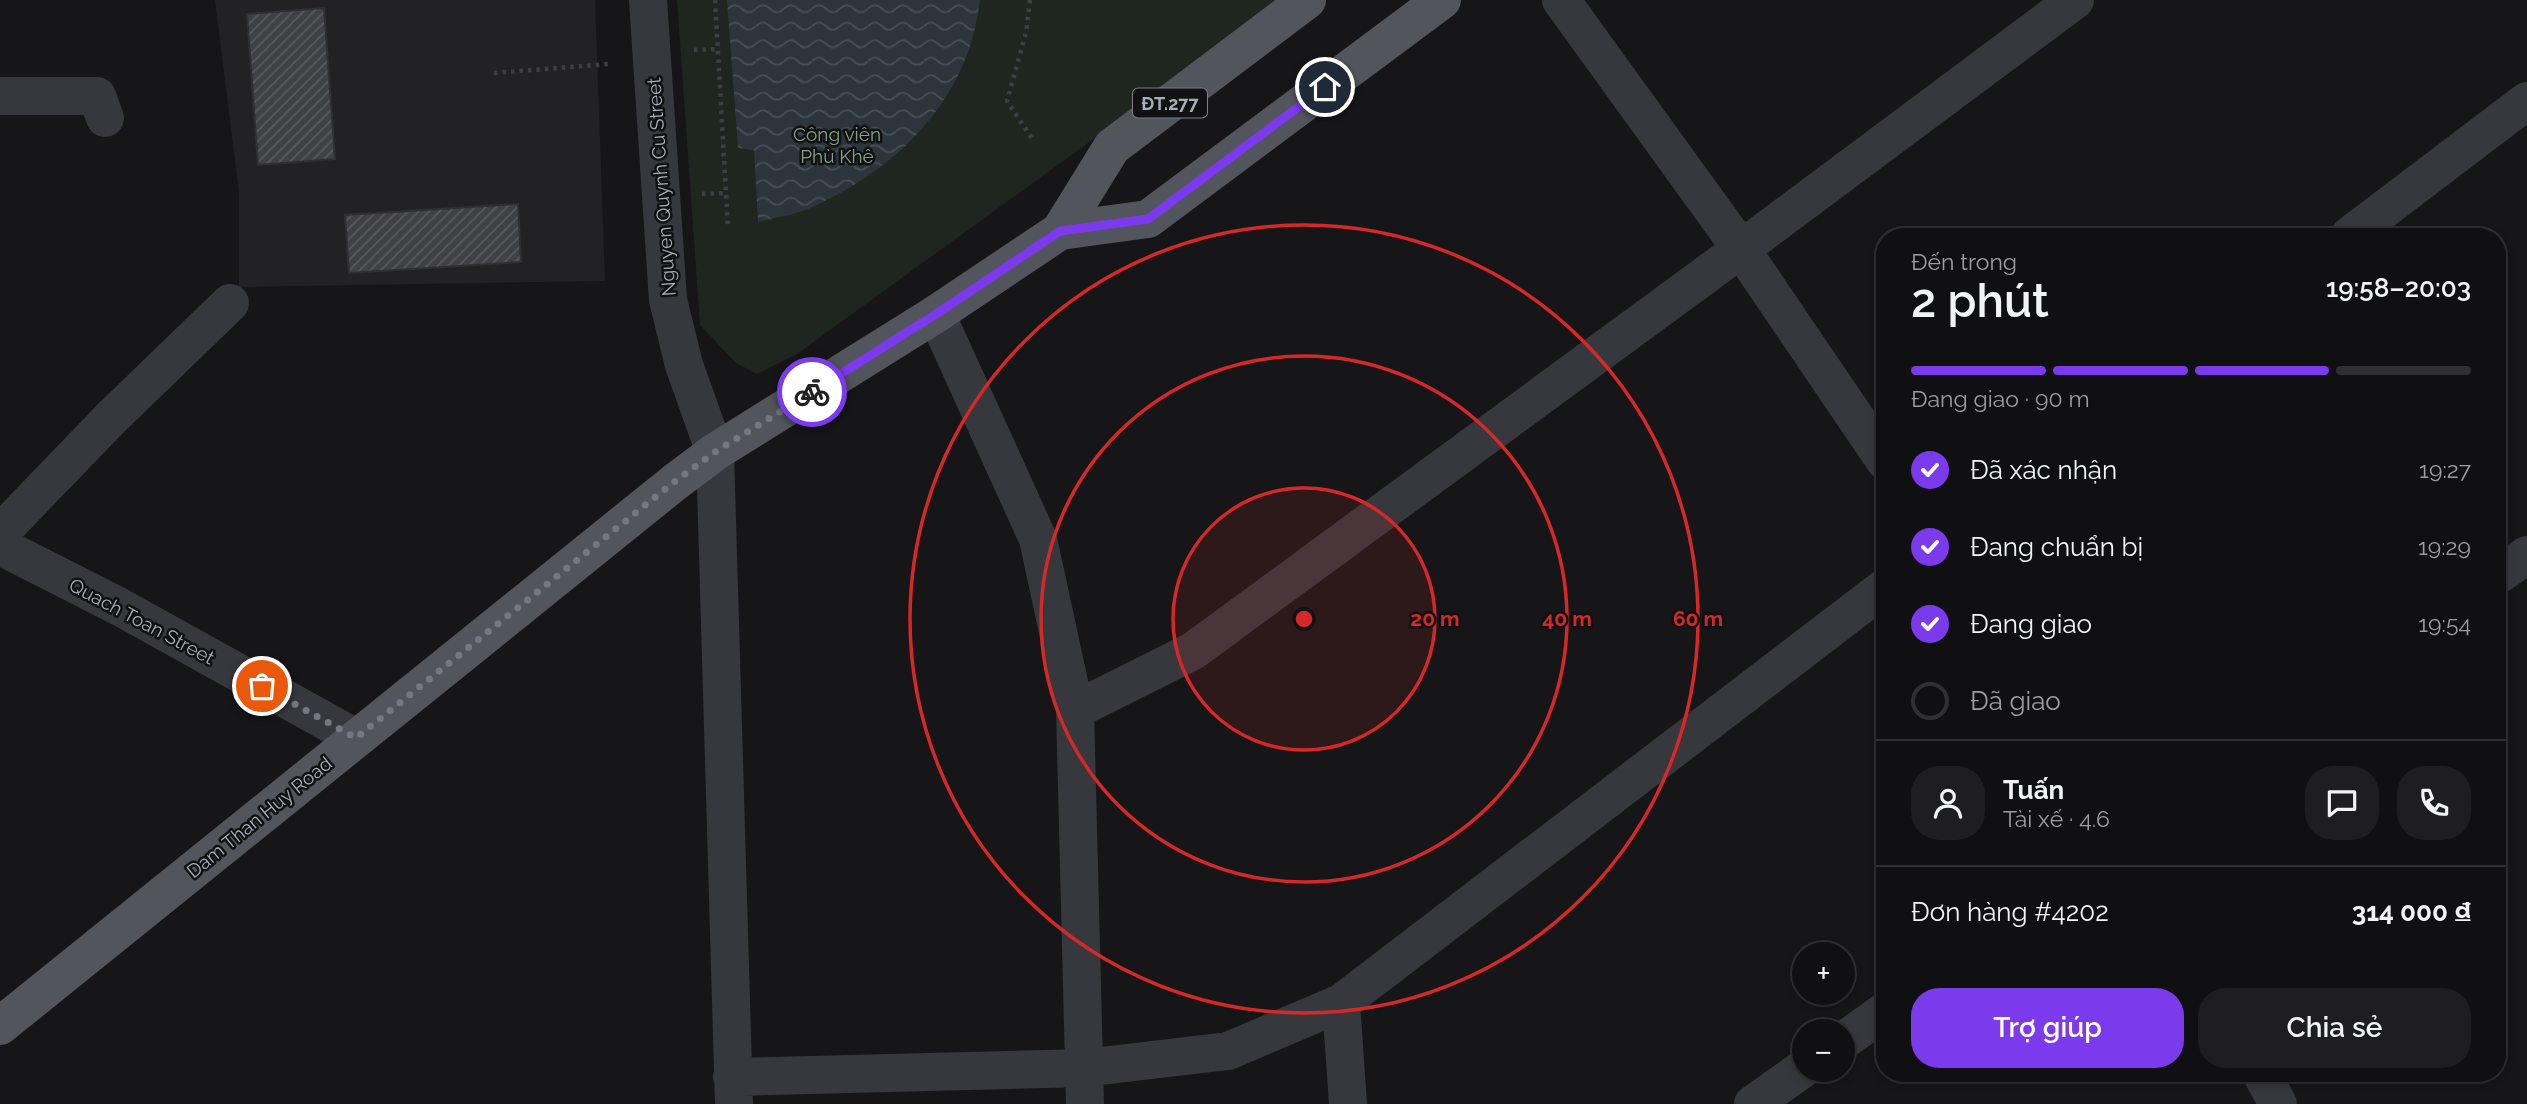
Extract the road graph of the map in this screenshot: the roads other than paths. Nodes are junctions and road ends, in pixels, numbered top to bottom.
1 (648, 0) edge
2 (1307, 0) edge
3 (1441, 0) edge
4 (1561, 0) edge
5 (2075, 0) edge
6 (0, 96) edge
7 (2527, 102) edge
8 (105, 118) dead end
9 (2360, 228) edge
10 (1060, 231) junction
11 (1741, 249) junction
12 (230, 303) dead end
13 (936, 314) junction
14 (1876, 448) edge
15 (715, 452) junction
16 (0, 533) edge
17 (0, 547) edge
18 (2527, 555) edge
19 (2506, 570) edge
20 (1876, 594) edge
21 (1075, 710) junction
22 (356, 738) junction
23 (1341, 1003) junction
24 (1876, 1017) edge
25 (0, 1026) edge
26 (1855, 1032) edge
27 (1792, 1077) edge
28 (2266, 1082) edge
29 (1084, 1086) edge
30 (733, 1090) edge
31 (1348, 1104) edge
32 (1754, 1104) edge
33 (2278, 1104) edge

1 - 15 street, Nguyen Quynh Cu Street
2 - 10 main road, ĐT.277
3 - 10 main road, ĐT.277
4 - 11 street
5 - 11 street
6 - 8 street
7 - 9 street
10 - 13 main road, ĐT.277
11 - 14 street
11 - 21 street
12 - 16 street
13 - 15 main road, ĐT.277
13 - 21 street
15 - 22 main road, Dam Than Huy Road / ĐT.277
15 - 30 street, Nguyen Quynh Cu Street
17 - 22 street, Quach Toan Street
18 - 19 street
20 - 23 street
21 - 29 street
22 - 25 main road, Dam Than Huy Road / ĐT.277
23 - 29 street
23 - 31 street
24 - 26 street
27 - 32 street
28 - 33 street
29 - 30 street

